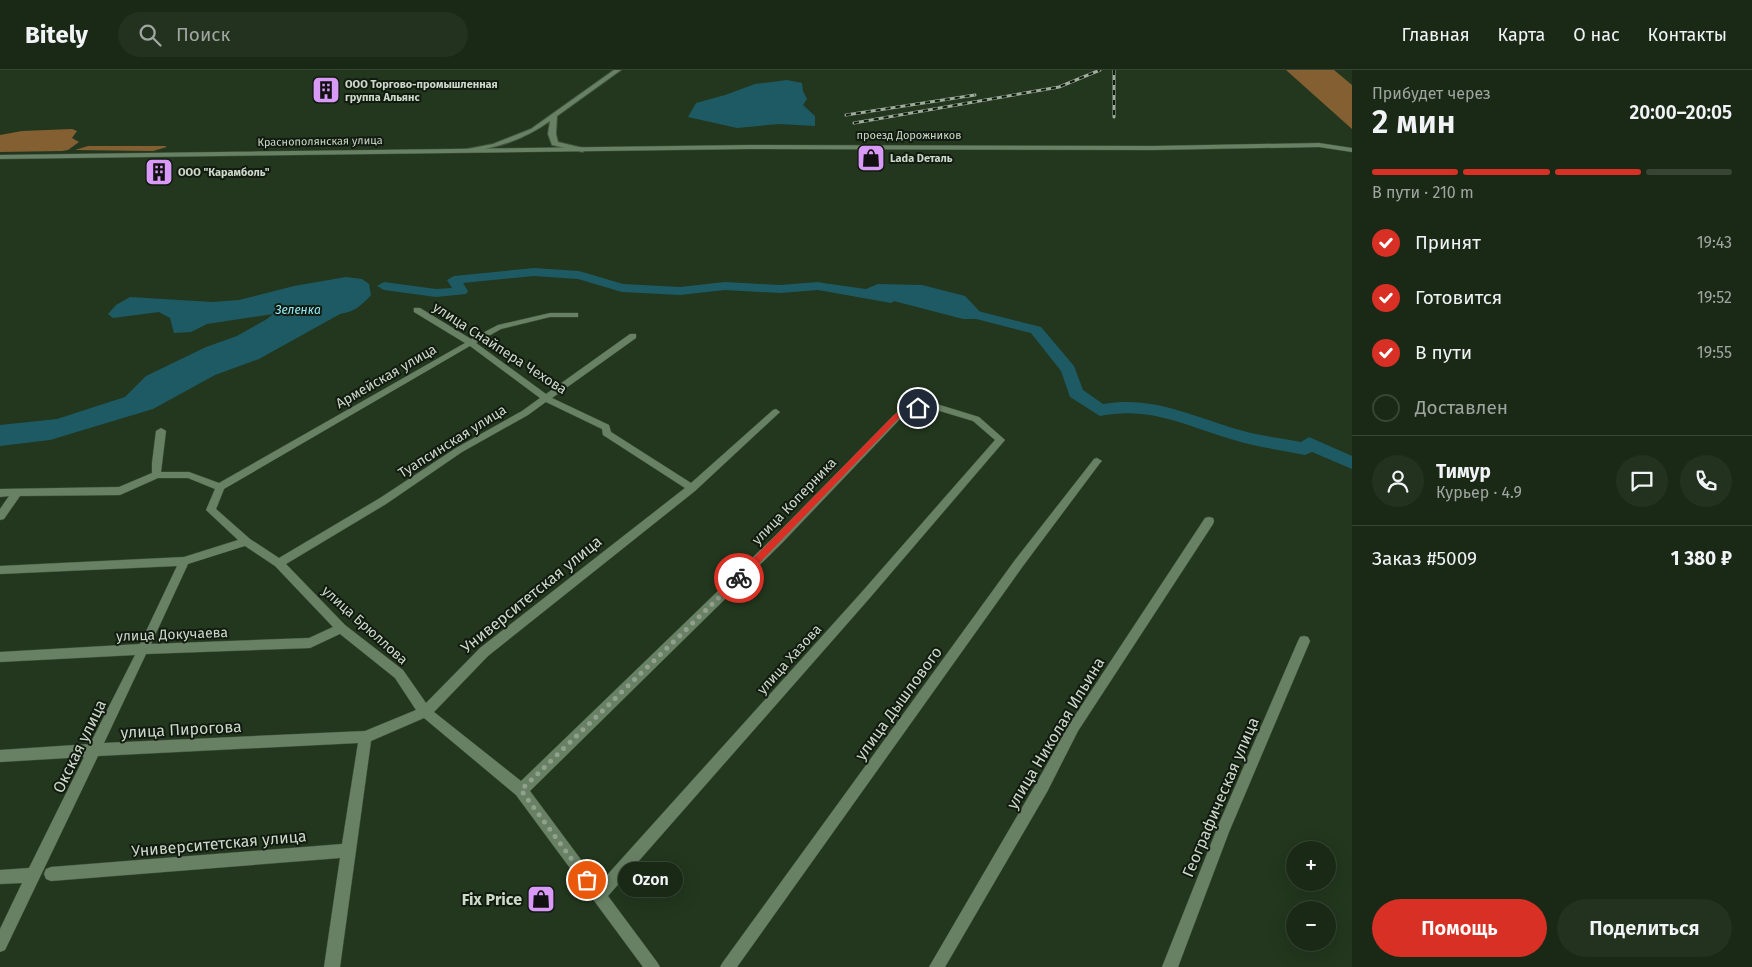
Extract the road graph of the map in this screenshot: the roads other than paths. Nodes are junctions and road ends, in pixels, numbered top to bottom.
1 (618, 70) edge
2 (554, 115) junction
3 (466, 150) junction
4 (580, 150) junction
5 (1352, 150) edge
6 (0, 157) edge
7 (417, 310) dead end
8 (575, 315) dead end
9 (633, 336) dead end
10 (470, 342) junction
11 (547, 399) junction
12 (776, 412) dead end
13 (161, 431) dead end
14 (1000, 440) joint
15 (1097, 461) dead end
16 (156, 475) junction
17 (220, 487) junction
18 (692, 488) junction
19 (0, 494) edge
20 (16, 494) junction
21 (0, 516) edge
22 (1209, 521) dead end
23 (246, 542) junction
24 (184, 561) junction
25 (279, 563) junction
26 (0, 570) edge
27 (342, 628) junction
28 (1304, 641) dead end
29 (144, 649) junction
30 (0, 657) edge
31 (426, 712) junction
32 (364, 737) junction
33 (95, 750) junction
34 (0, 756) edge
35 (521, 790) junction
36 (348, 850) junction
37 (51, 874) dead end
38 (32, 875) junction
39 (0, 877) edge
40 (598, 896) junction
41 (0, 945) edge
42 (332, 967) edge
43 (652, 967) edge
44 (728, 967) edge
45 (937, 967) edge
46 (1170, 967) edge

1 - 2 street, Краснополянская улица
2 - 3 street, Краснополянская улица
2 - 4 street
3 - 4 main road, проезд Дорожников
3 - 6 main road, Краснополянская улица
4 - 5 main road, проезд Дорожников
7 - 10 street, улица Снайпера Чехова
8 - 10 street, Армейская улица
9 - 11 street, Туапсинская улица
10 - 11 street, улица Снайпера Чехова
10 - 17 street, Армейская улица
11 - 18 street, улица Снайпера Чехова
11 - 25 street, Туапсинская улица
12 - 18 street, Университетская улица
13 - 16 street
14 - 35 street, улица Коперника
14 - 40 street, улица Хазова
15 - 44 street, улица Дышлового
16 - 17 street
16 - 20 street
17 - 23 street, улица Брюллова
18 - 31 street, Университетская улица
19 - 20 street
20 - 21 street
22 - 45 street, улица Николая Ильина
23 - 24 street
23 - 25 street, улица Брюллова
24 - 26 street
24 - 29 street, Окская улица
25 - 27 street, улица Брюллова
27 - 29 street, улица Докучаева
27 - 31 street, улица Брюллова
28 - 46 street, Географическая улица
29 - 30 street, улица Докучаева
29 - 33 street, Окская улица
31 - 32 street, Университетская улица
31 - 35 street, улица Брюллова
32 - 33 street, улица Пирогова
32 - 36 street
33 - 34 street, улица Пирогова
33 - 38 street, Окская улица
35 - 40 street, улица Брюллова
36 - 37 street, Университетская улица
36 - 42 street
38 - 39 street
38 - 41 street, Окская улица
40 - 43 street, улица Брюллова

